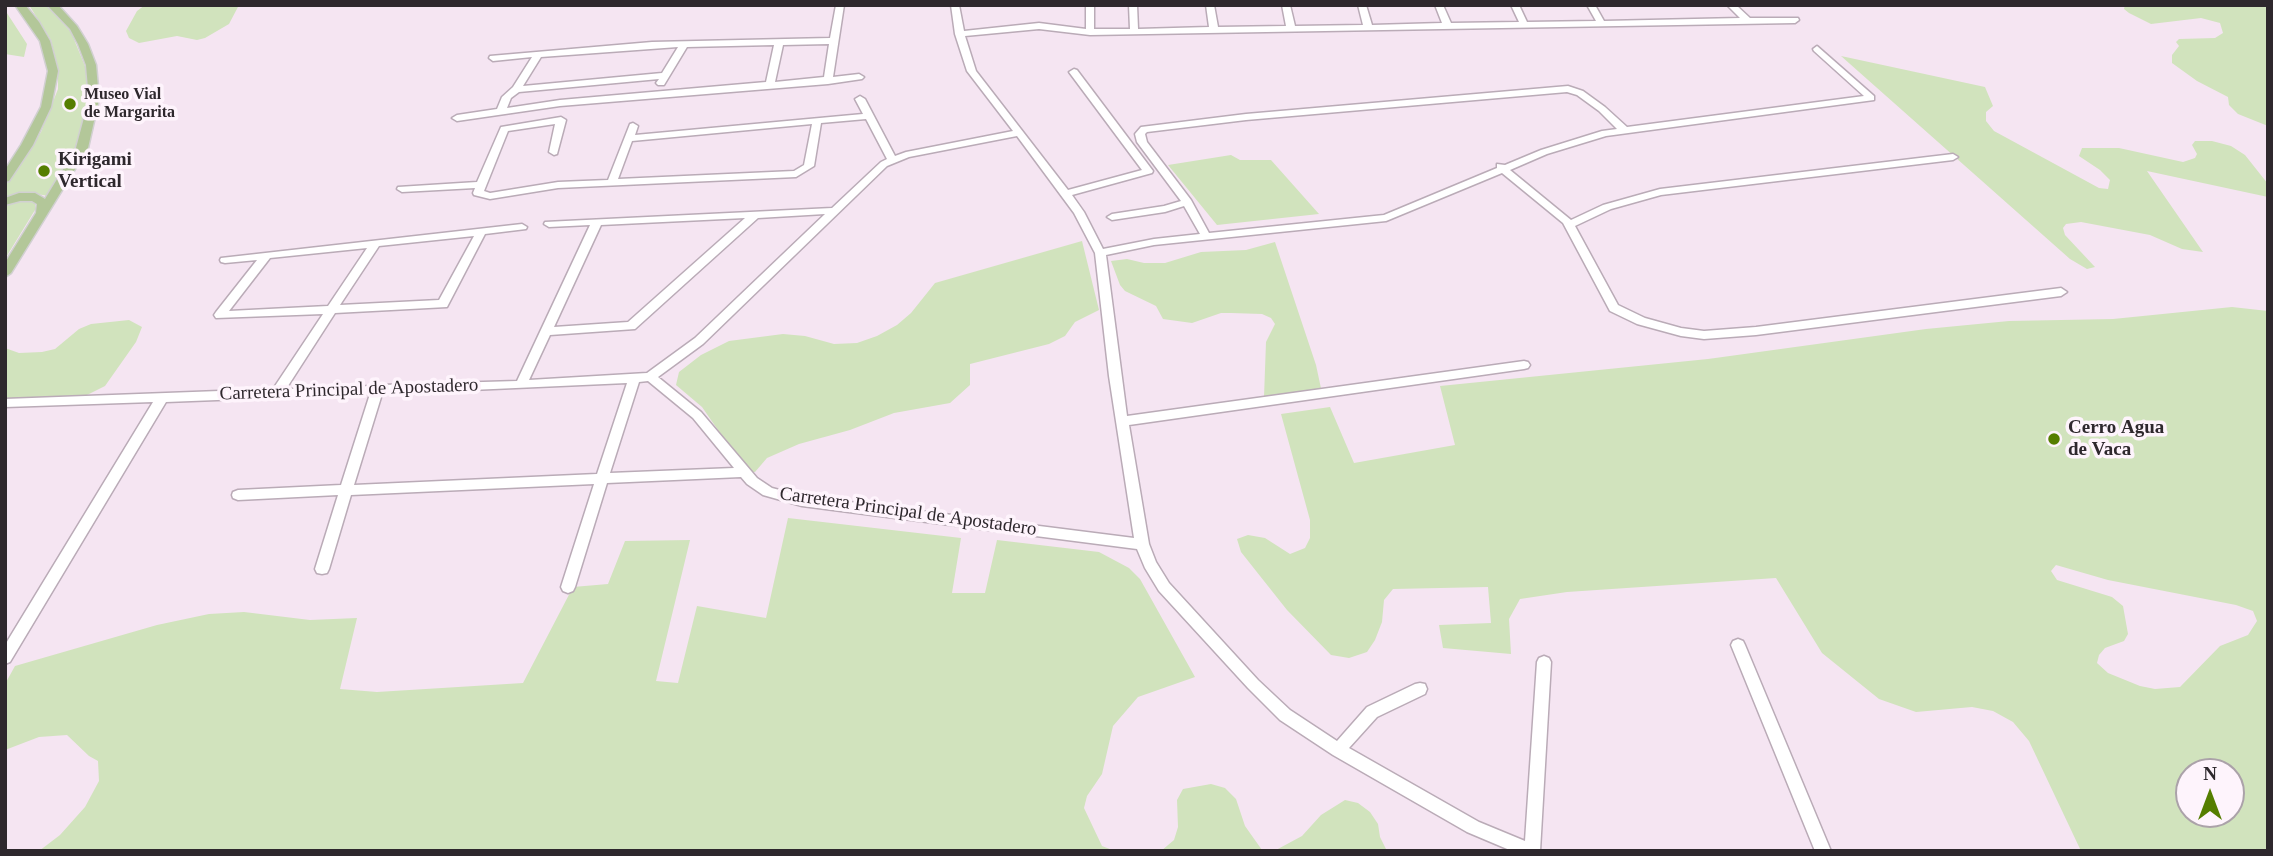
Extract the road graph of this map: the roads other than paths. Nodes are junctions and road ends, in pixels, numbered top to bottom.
1 (20, 5) edge
2 (52, 5) edge
3 (840, 5) edge
4 (956, 5) edge
5 (1090, 5) edge
6 (1133, 5) edge
7 (1210, 5) edge
8 (1286, 5) edge
9 (1362, 5) edge
10 (1439, 5) edge
11 (1515, 5) edge
12 (1591, 5) edge
13 (1731, 5) edge
14 (1796, 20) dead end
15 (1748, 21) junction
16 (1601, 23) junction
17 (1524, 24) junction
18 (1447, 25) junction
19 (1368, 26) junction
20 (1291, 28) junction
21 (1214, 29) junction
22 (1134, 31) junction
23 (1090, 32) junction
24 (959, 34) junction
25 (834, 41) junction
26 (779, 43) junction
27 (684, 45) junction
28 (1817, 48) dead end
29 (538, 55) junction
30 (493, 58) dead end
31 (1074, 72) dead end
32 (663, 76) junction
33 (859, 77) dead end
34 (828, 81) junction
35 (770, 86) junction
36 (516, 89) junction
37 (658, 95) junction
38 (860, 99) dead end
39 (500, 112) junction
40 (868, 116) junction
41 (457, 118) dead end
42 (817, 120) junction
43 (633, 126) dead end
44 (1621, 127) junction
45 (1018, 134) junction
46 (629, 138) junction
47 (554, 152) dead end
48 (1953, 157) dead end
49 (892, 159) junction
50 (1500, 166) junction
51 (5, 179) edge
52 (612, 183) junction
53 (480, 185) junction
54 (401, 189) dead end
55 (1065, 194) junction
56 (5, 202) edge
57 (1187, 202) junction
58 (832, 211) junction
59 (755, 215) junction
60 (41, 216) junction
61 (1112, 217) dead end
62 (597, 222) junction
63 (549, 224) dead end
64 (1569, 225) junction
65 (522, 227) dead end
66 (481, 232) junction
67 (1206, 234) junction
68 (375, 244) junction
69 (1100, 253) junction
70 (266, 256) junction
71 (225, 260) dead end
72 (5, 273) edge
73 (2061, 292) dead end
74 (332, 310) junction
75 (546, 331) junction
76 (1524, 365) dead end
77 (650, 377) junction
78 (634, 378) junction
79 (521, 384) junction
80 (379, 388) junction
81 (278, 391) junction
82 (163, 396) junction
83 (5, 403) edge
84 (1123, 421) junction
85 (744, 472) junction
86 (601, 480) junction
87 (347, 490) junction
88 (238, 495) dead end
89 (1142, 544) junction
90 (322, 569) dead end
91 (568, 587) dead end
92 (1738, 645) dead end
93 (5, 658) edge
94 (1544, 662) dead end
95 (1420, 690) dead end
96 (1338, 750) junction
97 (1532, 851) edge
98 (1823, 851) edge

1 - 51 main road
2 - 60 main road
3 - 25 street
4 - 24 street
5 - 23 street
6 - 22 street
7 - 21 street
8 - 20 street
9 - 19 street
10 - 18 street
11 - 17 street
12 - 16 street
13 - 15 street
14 - 15 street
15 - 16 street
16 - 17 street
17 - 18 street
18 - 19 street
19 - 20 street
20 - 21 street
21 - 22 street
22 - 23 street
23 - 24 street
24 - 45 street
25 - 26 street
25 - 34 street
26 - 27 street
26 - 35 street
27 - 29 street
27 - 32 street
28 - 44 street
29 - 30 street
29 - 36 street
31 - 55 street
32 - 36 street
32 - 37 street
33 - 34 street
34 - 35 street
35 - 37 street
36 - 39 street
37 - 39 street
38 - 40 street
39 - 41 street
40 - 42 street
40 - 49 street
42 - 46 street
42 - 52 street
43 - 46 street
44 - 50 street
44 - 57 street
45 - 49 street
45 - 55 street
46 - 52 street
47 - 53 street
48 - 64 street
49 - 58 street
50 - 64 street
50 - 67 street
52 - 53 street
53 - 54 street
55 - 69 street
56 - 60 main road
57 - 61 street
57 - 67 street
58 - 59 street
58 - 77 street
59 - 62 street
59 - 75 street
60 - 72 main road
62 - 63 street
62 - 75 street
64 - 73 street
65 - 66 street
66 - 68 street
66 - 74 street
67 - 69 street
68 - 70 street
68 - 74 street
69 - 84 street
70 - 71 street
70 - 74 street
74 - 81 street
75 - 79 street
76 - 84 street
77 - 78 street, Carretera Principal de Apostadero
77 - 85 street, Carretera Principal de Apostadero
78 - 79 street, Carretera Principal de Apostadero
78 - 86 street
79 - 80 street, Carretera Principal de Apostadero
80 - 81 street, Carretera Principal de Apostadero
80 - 87 street
81 - 82 street, Carretera Principal de Apostadero
82 - 83 street, Carretera Principal de Apostadero
82 - 93 street
84 - 89 street
85 - 86 street
85 - 89 street, Carretera Principal de Apostadero
86 - 87 street
86 - 91 street
87 - 88 street
87 - 90 street
89 - 96 street
92 - 98 street
94 - 97 street
95 - 96 street
96 - 97 street

